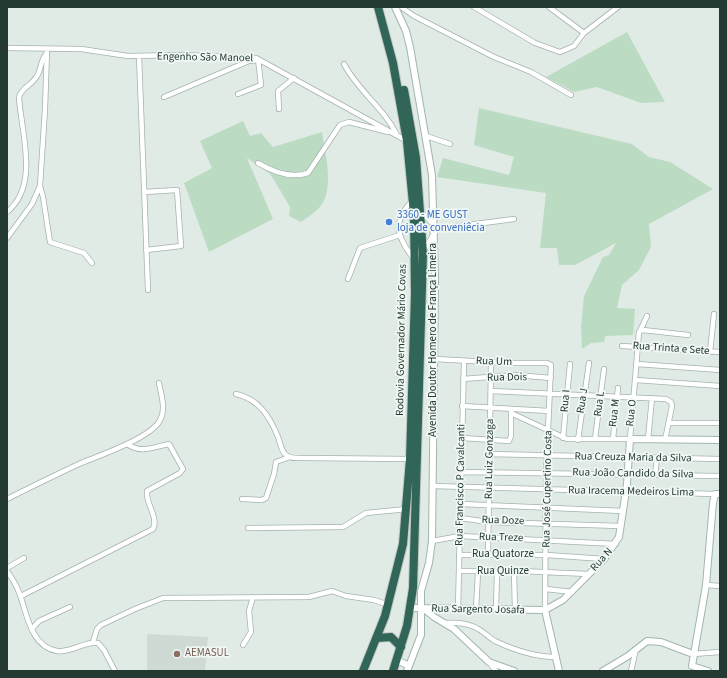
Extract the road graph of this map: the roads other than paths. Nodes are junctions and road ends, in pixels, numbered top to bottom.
1 (378, 7) edge
2 (384, 7) edge
3 (395, 7) edge
4 (401, 7) edge
5 (474, 7) edge
6 (549, 7) edge
7 (618, 7) edge
8 (584, 33) junction
9 (7, 48) edge
10 (47, 52) junction
11 (139, 56) junction
12 (258, 59) junction
13 (344, 64) dead end
14 (294, 78) junction
15 (238, 94) dead end
16 (571, 95) dead end
17 (164, 97) dead end
18 (279, 109) dead end
19 (397, 135) junction
20 (426, 136) junction
21 (407, 141) junction
22 (450, 144) dead end
23 (258, 163) dead end
24 (40, 186) junction
25 (144, 192) junction
26 (413, 200) junction
27 (419, 210) junction
28 (7, 212) edge
29 (514, 219) dead end
30 (435, 229) junction
31 (400, 235) junction
32 (7, 238) edge
33 (146, 250) junction
34 (423, 253) junction
35 (415, 260) junction
36 (92, 263) dead end
37 (348, 280) dead end
38 (148, 290) dead end
39 (714, 314) dead end
40 (646, 316) dead end
41 (640, 333) junction
42 (688, 335) dead end
43 (622, 346) dead end
44 (638, 348) junction
45 (710, 352) junction
46 (720, 352) edge
47 (435, 359) junction
48 (464, 361) junction
49 (491, 363) junction
50 (589, 363) dead end
51 (570, 364) dead end
52 (637, 364) junction
53 (552, 368) joint
54 (604, 369) dead end
55 (720, 370) edge
56 (492, 377) junction
57 (551, 378) junction
58 (464, 379) junction
59 (636, 380) junction
60 (159, 383) dead end
61 (720, 386) edge
62 (618, 388) dead end
63 (491, 391) junction
64 (236, 394) dead end
65 (550, 394) junction
66 (566, 394) junction
67 (584, 395) junction
68 (600, 396) junction
69 (618, 397) junction
70 (634, 397) junction
71 (652, 398) junction
72 (462, 406) junction
73 (491, 407) junction
74 (511, 410) junction
75 (549, 411) junction
76 (669, 423) junction
77 (720, 423) edge
78 (548, 430) junction
79 (462, 438) junction
80 (489, 438) junction
81 (563, 438) junction
82 (613, 439) junction
83 (630, 439) junction
84 (648, 439) junction
85 (578, 440) junction
86 (595, 440) junction
87 (665, 440) junction
88 (720, 440) edge
89 (127, 444) junction
90 (489, 454) junction
91 (547, 456) junction
92 (290, 457) junction
93 (628, 457) junction
94 (657, 458) junction
95 (410, 459) junction
96 (720, 459) edge
97 (461, 472) junction
98 (490, 472) junction
99 (546, 473) junction
100 (628, 474) junction
101 (655, 475) junction
102 (720, 476) edge
103 (433, 486) junction
104 (461, 488) junction
105 (489, 489) junction
106 (546, 489) junction
107 (626, 491) junction
108 (717, 494) edge
109 (7, 499) edge
110 (242, 499) dead end
111 (461, 504) junction
112 (489, 506) junction
113 (546, 506) junction
114 (407, 509) junction
115 (623, 511) junction
116 (460, 518) junction
117 (489, 522) junction
118 (546, 523) junction
119 (621, 526) junction
120 (248, 528) dead end
121 (460, 536) junction
122 (488, 538) junction
123 (547, 540) junction
124 (432, 541) junction
125 (616, 544) junction
126 (488, 554) junction
127 (460, 555) junction
128 (546, 555) junction
129 (24, 558) dead end
130 (604, 559) junction
131 (7, 569) edge
132 (459, 571) junction
133 (497, 571) junction
134 (514, 571) junction
135 (478, 572) junction
136 (546, 572) junction
137 (590, 574) junction
138 (706, 585) junction
139 (720, 586) edge
140 (546, 589) junction
141 (572, 592) junction
142 (20, 596) junction
143 (252, 597) junction
144 (388, 605) junction
145 (70, 607) dead end
146 (411, 608) junction
147 (422, 609) junction
148 (458, 609) junction
149 (476, 610) junction
150 (496, 610) junction
151 (516, 610) junction
152 (545, 610) junction
153 (444, 622) junction
154 (32, 629) junction
155 (377, 638) junction
156 (93, 642) junction
157 (243, 645) dead end
158 (401, 647) junction
159 (636, 649) junction
160 (720, 652) edge
161 (693, 654) junction
162 (556, 657) junction
163 (397, 660) junction
164 (489, 662) junction
165 (691, 668) edge
166 (408, 669) edge
167 (115, 671) edge
168 (364, 671) edge
169 (393, 671) edge
170 (496, 671) edge
171 (514, 671) edge
172 (559, 671) edge
173 (603, 671) edge
174 (631, 671) edge
175 (708, 671) edge

1 - 21 highway, Rodovia Governador Mário Covas
2 - 27 highway, Rodovia Governador Mário Covas
3 - 20 street, Avenida Doutor Homero de França Limeira
4 - 16 street
5 - 8 street
6 - 8 street
7 - 8 street
9 - 10 street, Engenho São Manoel
10 - 11 street, Engenho São Manoel
10 - 24 street
10 - 28 street
11 - 12 street, Engenho São Manoel
11 - 25 street
12 - 14 street, Engenho São Manoel
12 - 15 street
12 - 17 street
13 - 19 street
14 - 18 street
14 - 19 street, Engenho São Manoel
19 - 21 street, Engenho São Manoel
19 - 23 street
20 - 22 street
20 - 30 street, Avenida Doutor Homero de França Limeira
21 - 26 highway, Rodovia Governador Mário Covas
24 - 32 street
24 - 36 street
25 - 33 street
25 - 33 street
26 - 31 street
26 - 35 highway, Rodovia Governador Mário Covas
27 - 30 street
27 - 34 highway, Rodovia Governador Mário Covas
29 - 30 street
30 - 34 street
30 - 47 street, Avenida Doutor Homero de França Limeira
31 - 35 street
31 - 37 street
33 - 38 street
34 - 146 highway, Rodovia Governador Mário Covas
35 - 95 highway, Rodovia Governador Mário Covas
39 - 45 street
40 - 41 street, Rua O
41 - 42 street
41 - 44 street, Rua O
43 - 44 street, Rua Trinta e Sete
44 - 45 street, Rua Trinta e Sete
44 - 52 street, Rua O
45 - 46 street, Rua Trinta e Sete
47 - 48 street, Rua Um
47 - 103 street, Avenida Doutor Homero de França Limeira
48 - 49 street, Rua Um
48 - 58 street, Rua Francisco P Cavalcanti
49 - 53 street, Rua Um
49 - 56 street, Rua Luiz Gonzaga
50 - 67 street, Rua J
51 - 66 street, Rua I
52 - 55 street
52 - 59 street, Rua O
53 - 57 street, Rua José Cupertino Costa
54 - 68 street, Rua L
56 - 57 street, Rua Dois
56 - 58 street, Rua Dois
56 - 63 street, Rua Luiz Gonzaga
57 - 65 street, Rua José Cupertino Costa
58 - 72 street, Rua Francisco P Cavalcanti
59 - 61 street
59 - 70 street, Rua O
60 - 89 street
62 - 69 street, Rua M
63 - 65 street
63 - 73 street, Rua Luiz Gonzaga
64 - 92 street
65 - 66 street
65 - 75 street, Rua José Cupertino Costa
66 - 67 street
66 - 81 street, Rua I
67 - 68 street
67 - 85 street, Rua J
68 - 69 street
68 - 86 street, Rua L
69 - 70 street
69 - 82 street, Rua M
70 - 71 street
70 - 83 street, Rua O
71 - 76 street
71 - 84 street
72 - 73 street
72 - 79 street, Rua Francisco P Cavalcanti
73 - 74 street
73 - 80 street, Rua Luiz Gonzaga
74 - 75 street
74 - 78 street
74 - 80 street
75 - 78 street, Rua José Cupertino Costa
76 - 77 street
76 - 87 street
78 - 81 street
78 - 91 street, Rua José Cupertino Costa
79 - 80 street
79 - 97 street, Rua Francisco P Cavalcanti
80 - 90 street, Rua Luiz Gonzaga
81 - 85 street
82 - 83 street
82 - 86 street
83 - 84 street
83 - 93 street, Rua O
84 - 87 street
85 - 86 street
87 - 88 street
89 - 109 street
89 - 142 street
90 - 91 street, Rua Creuza Maria da Silva
90 - 98 street, Rua Luiz Gonzaga
91 - 93 street, Rua Creuza Maria da Silva
91 - 99 street, Rua José Cupertino Costa
92 - 95 street
92 - 110 street
93 - 94 street, Rua Creuza Maria da Silva
93 - 100 street, Rua O
94 - 96 street, Rua Creuza Maria da Silva
94 - 101 street
95 - 114 highway, Rodovia Governador Mário Covas
97 - 98 street, Rua João Candido da Silva
97 - 104 street, Rua Francisco P Cavalcanti
98 - 99 street, Rua João Candido da Silva
98 - 105 street, Rua Luiz Gonzaga
99 - 100 street, Rua João Candido da Silva
99 - 106 street, Rua José Cupertino Costa
100 - 101 street, Rua João Candido da Silva
100 - 107 street, Rua O
101 - 102 street, Rua João Candido da Silva
103 - 104 street, Rua Iracema Medeiros Lima
103 - 124 street, Avenida Doutor Homero de França Limeira
104 - 105 street, Rua Iracema Medeiros Lima
104 - 111 street, Rua Francisco P Cavalcanti
105 - 106 street, Rua Iracema Medeiros Lima
105 - 112 street, Rua Luiz Gonzaga
106 - 107 street, Rua Iracema Medeiros Lima
106 - 113 street, Rua José Cupertino Costa
107 - 108 street, Rua Iracema Medeiros Lima
107 - 115 street, Rua N
108 - 138 street
111 - 112 street
111 - 116 street, Rua Francisco P Cavalcanti
112 - 113 street
112 - 117 street, Rua Luiz Gonzaga
113 - 115 street
113 - 118 street, Rua José Cupertino Costa
114 - 120 street
114 - 144 highway, Rodovia Governador Mário Covas
115 - 119 street, Rua N
116 - 117 street, Rua Doze
116 - 121 street, Rua Francisco P Cavalcanti
117 - 118 street, Rua Doze
117 - 122 street, Rua Luiz Gonzaga
118 - 119 street, Rua Doze
118 - 123 street, Rua José Cupertino Costa
119 - 125 street, Rua N
121 - 122 street, Rua Treze
121 - 124 street, Rua Treze
121 - 127 street, Rua Francisco P Cavalcanti
122 - 123 street, Rua Treze
122 - 126 street, Rua Luiz Gonzaga
123 - 125 street, Rua Treze
123 - 128 street, Rua José Cupertino Costa
124 - 147 street, Avenida Doutor Homero de França Limeira
125 - 130 street, Rua N
126 - 127 street, Rua Quatorze
126 - 128 street, Rua Quatorze
127 - 132 street, Rua Francisco P Cavalcanti
128 - 130 street, Rua Quatorze
128 - 136 street, Rua José Cupertino Costa
129 - 131 street
130 - 137 street, Rua N
131 - 142 street
132 - 135 street, Rua Quinze
132 - 148 street, Rua Francisco P Cavalcanti
133 - 134 street, Rua Quinze
133 - 135 street, Rua Quinze
133 - 150 street
134 - 136 street, Rua Quinze
134 - 151 street
135 - 149 street
136 - 137 street, Rua Quinze
136 - 140 street, Rua José Cupertino Costa
137 - 141 street, Rua N
138 - 139 street
138 - 161 street
140 - 141 street
140 - 152 street, Rua José Cupertino Costa
141 - 152 street, Rua N
142 - 154 street
143 - 144 street
143 - 156 street
143 - 157 street
144 - 155 highway, Rodovia Governador Mário Covas
145 - 154 street
146 - 147 street, Rua Sargento Josafa
146 - 158 highway, Rodovia Governador Mário Covas
147 - 148 street, Rua Sargento Josafa
147 - 153 street
147 - 166 street, Avenida Doutor Homero de França Limeira
148 - 149 street, Rua Sargento Josafa
149 - 150 street, Rua Sargento Josafa
150 - 151 street, Rua Sargento Josafa
151 - 152 street, Rua Sargento Josafa
152 - 162 street
153 - 162 street
153 - 164 street
154 - 156 street
155 - 158 highway
155 - 168 highway, Rodovia Governador Mário Covas
156 - 167 street
158 - 163 highway, Rodovia Governador Mário Covas
159 - 161 street
159 - 173 street
159 - 174 street
160 - 161 street
161 - 165 street
162 - 172 street
163 - 166 street
163 - 169 highway, Rodovia Governador Mário Covas
164 - 170 street
164 - 171 street
165 - 175 street

